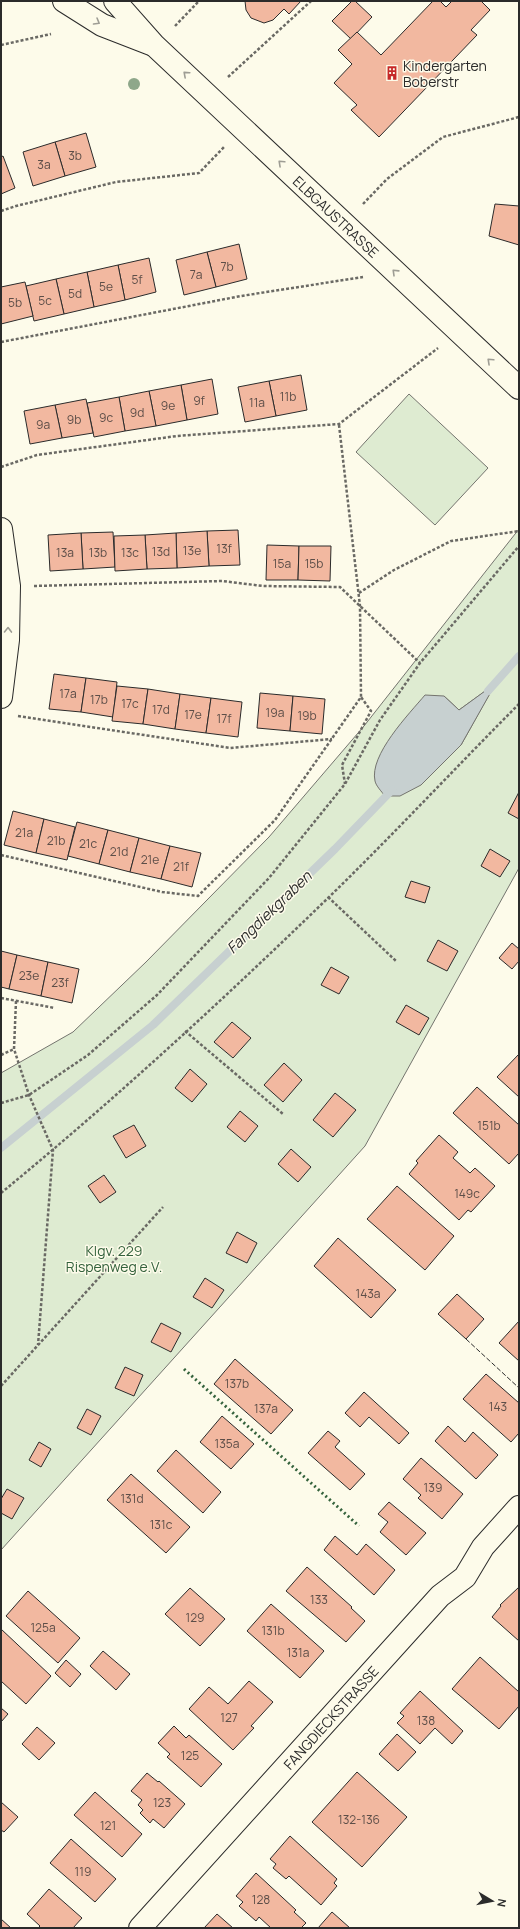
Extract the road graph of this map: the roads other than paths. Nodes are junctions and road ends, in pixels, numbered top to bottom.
1 (64, 1) edge
2 (115, 1) edge
3 (154, 45) junction
4 (519, 388) edge
5 (1, 528) edge
6 (1, 697) edge
7 (519, 1507) edge
8 (140, 1928) edge

1 -> 3 street, ELBGAUSTRASSE
2 - 3 street, ELBGAUSTRASSE
4 -> 3 street, ELBGAUSTRASSE
6 -> 5 street
7 - 8 street, FANGDIECKSTRASSE

